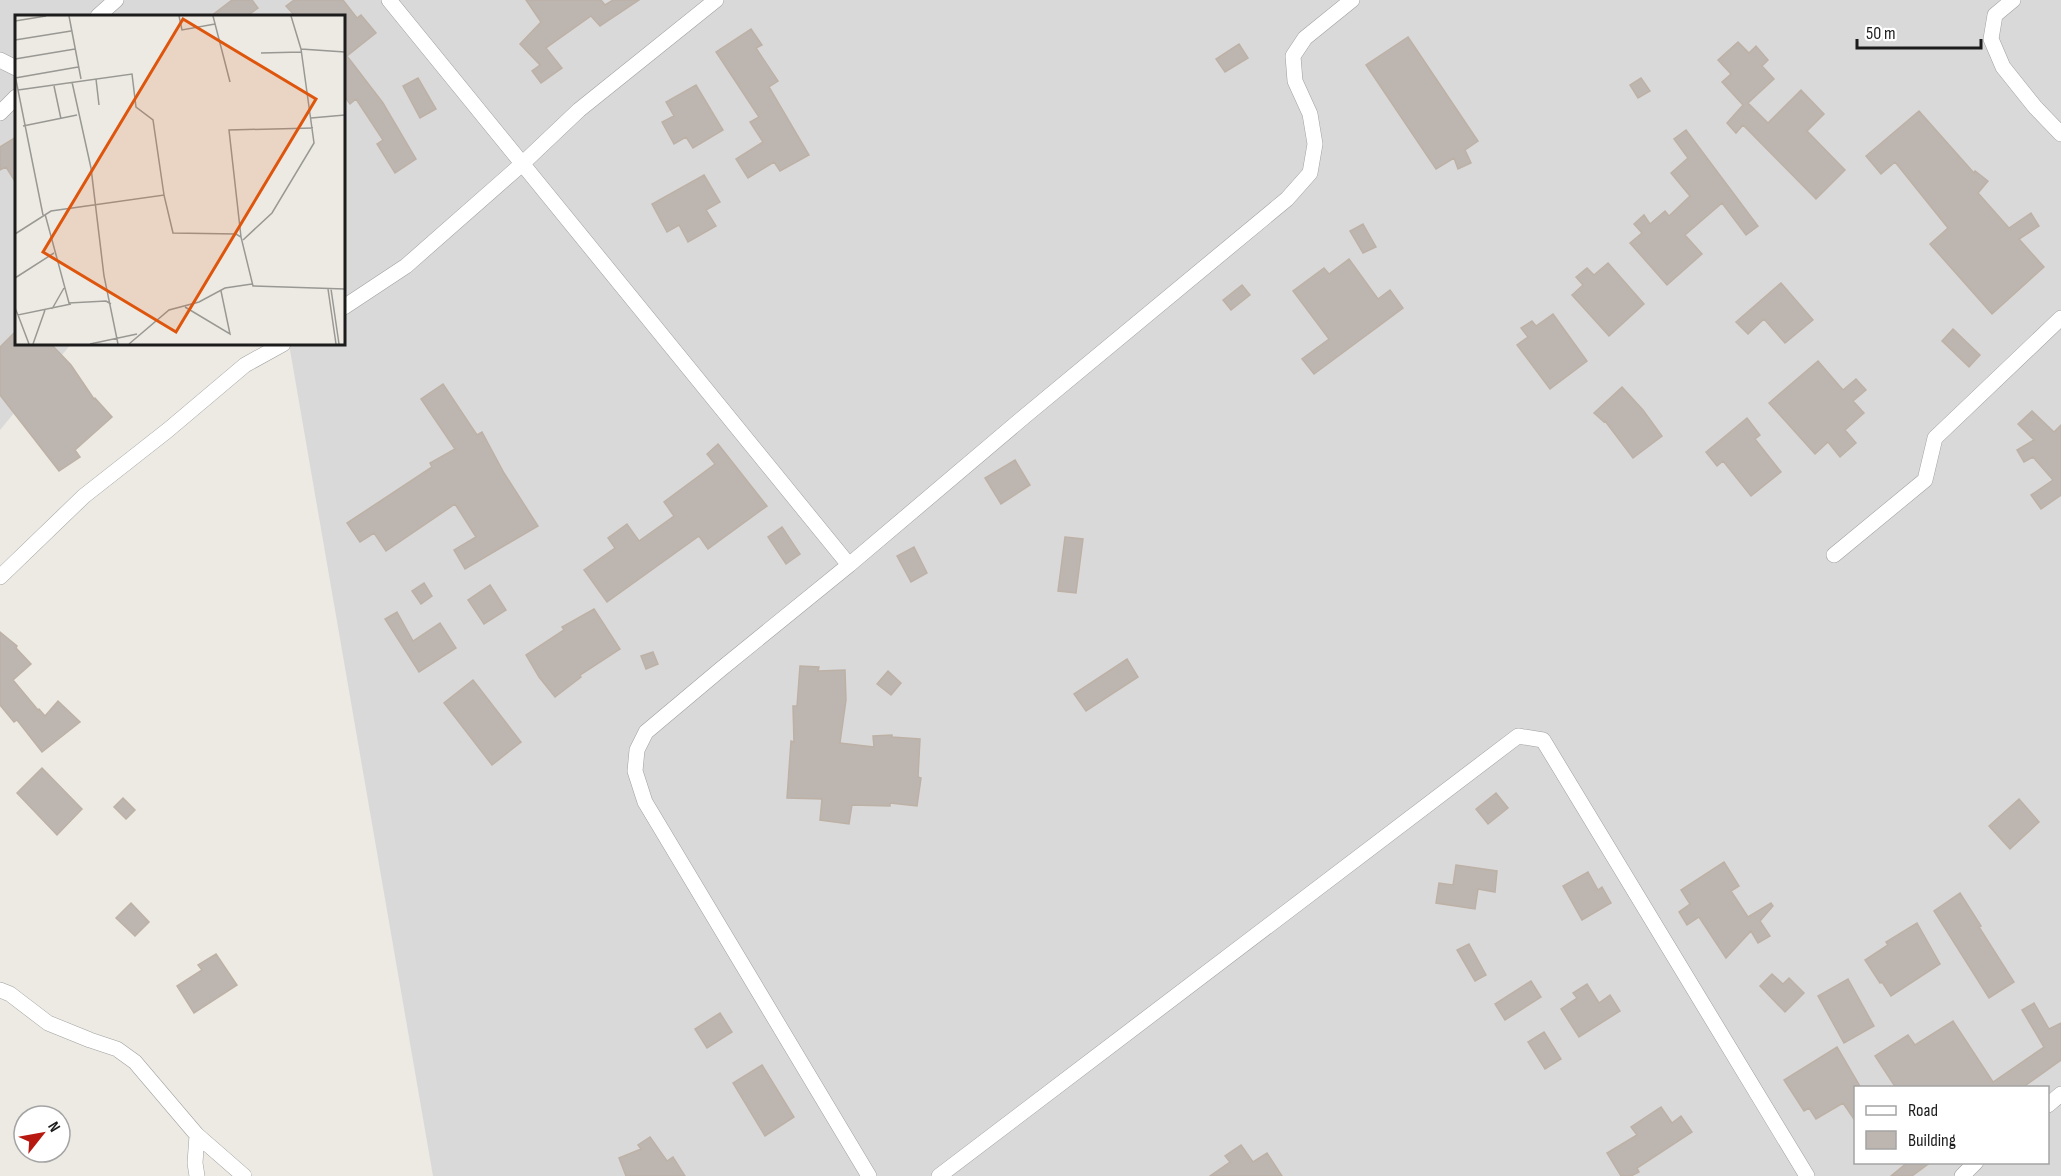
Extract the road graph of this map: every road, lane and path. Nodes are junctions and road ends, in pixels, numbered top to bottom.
1 (116, 0) edge
2 (389, 0) edge
3 (716, 0) edge
4 (1352, 0) edge
5 (2013, 0) edge
6 (99, 15) edge
7 (0, 60) edge
8 (15, 68) edge
9 (15, 98) edge
10 (0, 113) edge
11 (2061, 134) edge
12 (522, 164) junction
13 (345, 306) edge
14 (2061, 318) edge
15 (281, 345) edge
16 (1834, 555) dead end
17 (849, 566) junction
18 (1, 575) edge
19 (0, 990) edge
20 (2061, 1094) edge
21 (2049, 1104) edge
22 (197, 1136) junction
23 (1974, 1164) edge
24 (197, 1176) edge
25 (244, 1176) edge
26 (869, 1176) edge
27 (939, 1176) edge
28 (1807, 1176) edge
29 (1962, 1176) edge

1 - 6 street
2 - 12 street
3 - 12 street
4 - 17 street
5 - 11 street
7 - 8 street
9 - 10 street
12 - 13 street
12 - 17 street
14 - 16 street
15 - 18 street
17 - 26 street
19 - 22 street
20 - 21 street
22 - 24 street
22 - 25 street
23 - 29 street
27 - 28 street

